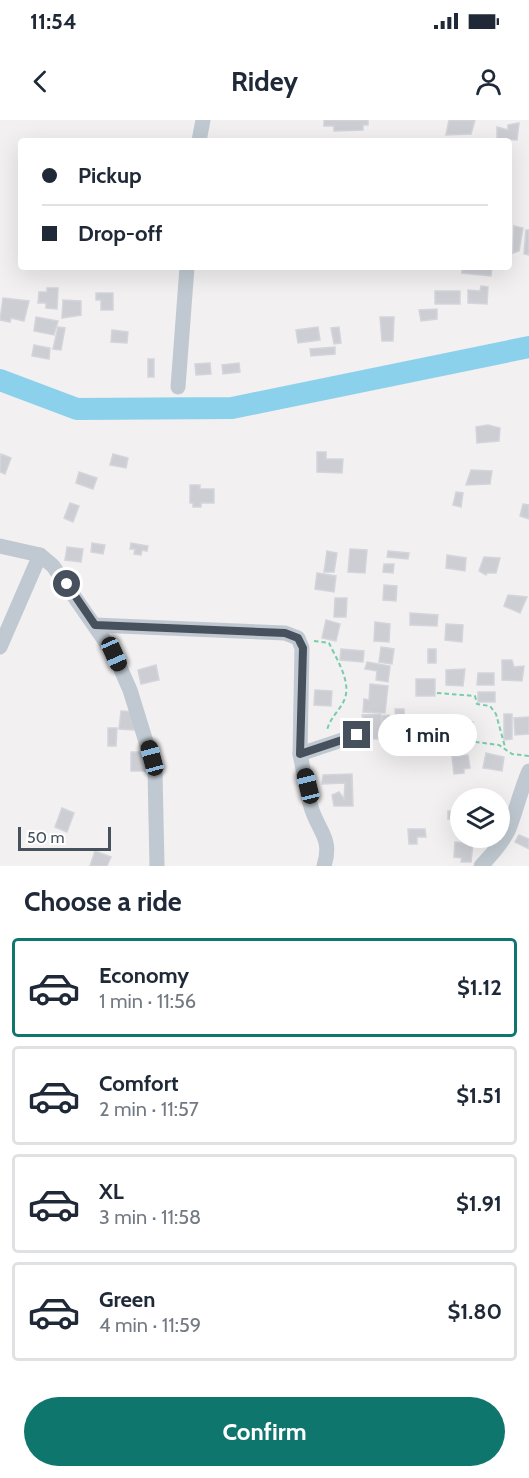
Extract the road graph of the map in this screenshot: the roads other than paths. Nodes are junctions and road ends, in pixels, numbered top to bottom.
1 (203, 120) edge
2 (200, 138) edge
3 (187, 270) edge
4 (178, 387) dead end
5 (0, 546) edge
6 (40, 555) junction
7 (95, 625) junction
8 (0, 647) edge
9 (357, 735) dead end
10 (300, 754) junction
11 (529, 771) edge
12 (157, 866) edge
13 (324, 866) edge
14 (481, 866) edge

1 - 2 street
3 - 4 street
5 - 6 street
6 - 7 street
6 - 8 street
7 - 10 street
7 - 12 street
9 - 10 street
10 - 13 street
11 - 14 street

